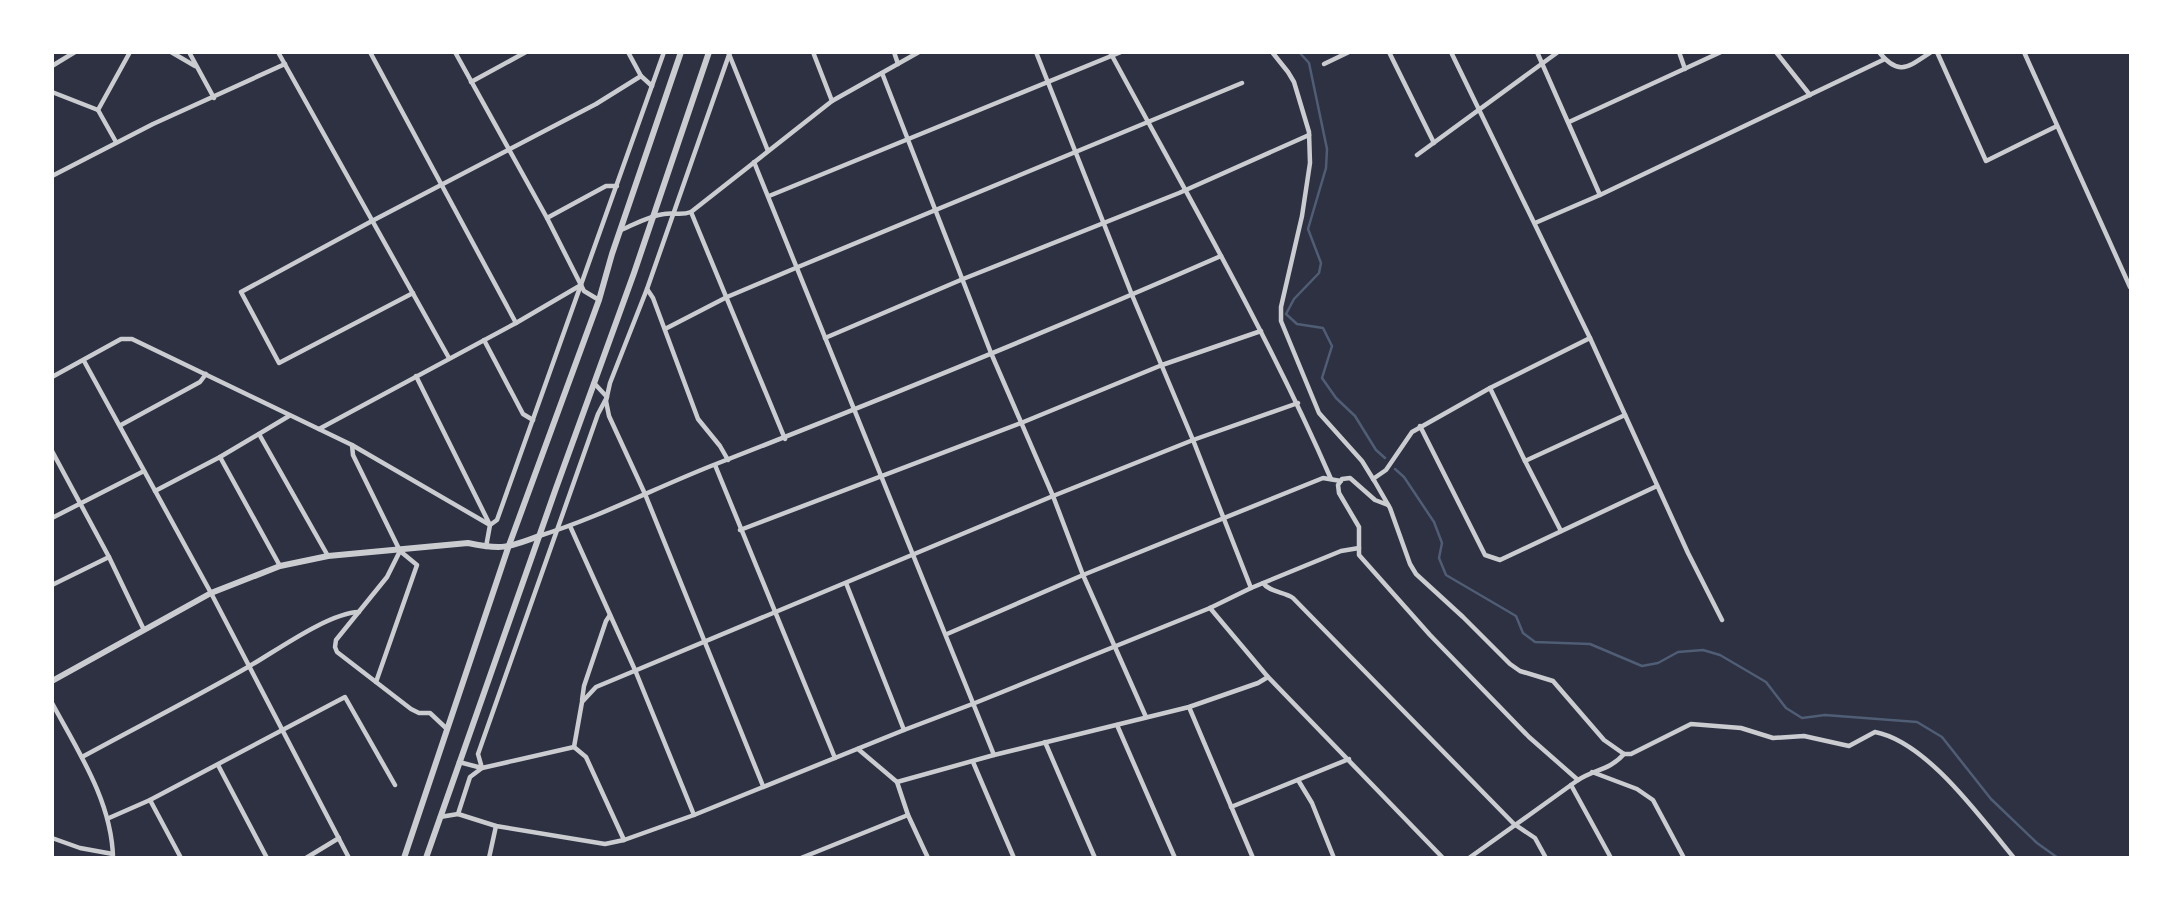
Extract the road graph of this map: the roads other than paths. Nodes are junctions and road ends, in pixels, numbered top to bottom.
1 (75, 52) edge
2 (130, 52) edge
3 (171, 52) edge
4 (189, 52) edge
5 (278, 52) edge
6 (370, 52) edge
7 (455, 52) edge
8 (526, 52) edge
9 (628, 52) edge
10 (664, 52) edge
11 (681, 52) edge
12 (709, 52) edge
13 (813, 52) edge
14 (894, 52) edge
15 (919, 52) edge
16 (1036, 52) edge
17 (1121, 52) edge
18 (1272, 52) edge
19 (1349, 52) edge
20 (1389, 52) edge
21 (1451, 52) edge
22 (1537, 52) edge
23 (1558, 52) edge
24 (1679, 52) edge
25 (1721, 52) edge
26 (1776, 52) edge
27 (1879, 52) edge
28 (1931, 52) edge
29 (1937, 52) edge
30 (2024, 52) edge
31 (729, 53) edge
32 (1111, 55) edge
33 (1885, 59) junction
34 (285, 64) junction
35 (898, 64) junction
36 (1324, 64) dead end
37 (1543, 64) junction
38 (52, 66) edge
39 (197, 68) junction
40 (1685, 69) junction
41 (882, 73) junction
42 (640, 76) junction
43 (471, 82) junction
44 (1048, 82) junction
45 (1242, 83) dead end
46 (653, 86) junction
47 (52, 92) edge
48 (1811, 95) junction
49 (214, 98) junction
50 (832, 101) junction
51 (98, 110) junction
52 (1480, 111) junction
53 (1148, 122) junction
54 (1569, 122) junction
55 (2057, 125) junction
56 (1309, 135) junction
57 (908, 138) junction
58 (116, 142) junction
59 (1434, 143) junction
60 (509, 149) junction
61 (768, 151) junction
62 (1074, 152) junction
63 (1417, 155) dead end
64 (754, 162) junction
65 (52, 176) edge
66 (442, 184) junction
67 (617, 186) junction
68 (1185, 191) junction
69 (1600, 195) junction
70 (769, 196) junction
71 (936, 209) junction
72 (691, 212) junction
73 (672, 214) junction
74 (652, 216) junction
75 (547, 218) junction
76 (372, 220) junction
77 (1105, 223) junction
78 (1535, 223) junction
79 (620, 230) junction
80 (1221, 256) junction
81 (798, 267) junction
82 (963, 279) junction
83 (581, 285) junction
84 (2130, 287) edge
85 (647, 289) junction
86 (413, 293) junction
87 (1132, 295) junction
88 (727, 298) junction
89 (599, 300) junction
90 (516, 323) junction
91 (665, 329) junction
92 (1261, 331) junction
93 (825, 338) junction
94 (1590, 338) junction
95 (484, 340) junction
96 (991, 353) junction
97 (449, 358) junction
98 (84, 362) junction
99 (1162, 365) junction
100 (206, 374) junction
101 (416, 376) junction
102 (52, 377) edge
103 (594, 383) junction
104 (1490, 387) junction
105 (607, 397) junction
106 (1298, 403) junction
107 (855, 411) junction
108 (289, 415) junction
109 (1625, 415) junction
110 (533, 420) junction
111 (1021, 423) junction
112 (121, 425) junction
113 (1420, 426) junction
114 (319, 429) junction
115 (260, 434) junction
116 (785, 439) junction
117 (1194, 440) junction
118 (352, 445) junction
119 (52, 451) edge
120 (220, 457) junction
121 (728, 460) junction
122 (1525, 461) junction
123 (715, 465) junction
124 (144, 471) junction
125 (881, 477) junction
126 (1331, 479) junction
127 (1373, 479) junction
128 (1341, 481) junction
129 (1657, 485) junction
130 (155, 491) junction
131 (645, 494) junction
132 (1053, 496) junction
133 (80, 503) junction
134 (1388, 505) junction
135 (52, 518) edge
136 (1224, 518) junction
137 (490, 525) junction
138 (570, 526) junction
139 (557, 530) junction
140 (740, 530) junction
141 (1561, 531) junction
142 (539, 536) junction
143 (486, 548) junction
144 (508, 548) junction
145 (1359, 548) junction
146 (400, 551) junction
147 (915, 555) junction
148 (109, 556) junction
149 (328, 556) junction
150 (280, 566) junction
151 (1083, 575) junction
152 (846, 583) junction
153 (1263, 583) junction
154 (52, 585) edge
155 (1251, 588) junction
156 (211, 593) junction
157 (1210, 608) junction
158 (359, 612) junction
159 (774, 613) junction
160 (610, 615) junction
161 (1722, 620) dead end
162 (144, 630) junction
163 (947, 634) junction
164 (705, 642) junction
165 (1114, 646) junction
166 (248, 667) junction
167 (635, 670) junction
168 (1268, 677) junction
169 (52, 681) edge
170 (376, 682) junction
171 (582, 702) junction
172 (52, 703) edge
173 (975, 703) junction
174 (1189, 707) junction
175 (1146, 717) junction
176 (1117, 725) junction
177 (447, 729) junction
178 (904, 730) junction
179 (283, 731) junction
180 (1045, 742) junction
181 (574, 747) junction
182 (858, 748) junction
183 (1624, 754) junction
184 (994, 755) junction
185 (82, 757) junction
186 (835, 758) junction
187 (1349, 759) junction
188 (459, 762) junction
189 (973, 762) junction
190 (218, 765) junction
191 (482, 768) junction
192 (1591, 771) junction
193 (1298, 780) junction
194 (1578, 780) junction
195 (897, 782) junction
196 (395, 785) dead end
197 (1571, 785) junction
198 (763, 787) junction
199 (150, 800) junction
200 (1231, 807) junction
201 (458, 814) junction
202 (694, 815) junction
203 (908, 815) junction
204 (439, 817) junction
205 (109, 818) junction
206 (1514, 824) junction
207 (496, 826) junction
208 (52, 838) edge
209 (339, 838) junction
210 (624, 840) junction
211 (113, 856) edge
212 (181, 858) edge
213 (267, 858) edge
214 (306, 858) edge
215 (349, 858) edge
216 (404, 858) edge
217 (426, 858) edge
218 (489, 858) edge
219 (801, 858) edge
220 (928, 858) edge
221 (1014, 858) edge
222 (1095, 858) edge
223 (1175, 858) edge
224 (1252, 858) edge
225 (1334, 858) edge
226 (1443, 858) edge
227 (1469, 858) edge
228 (1546, 858) edge
229 (1611, 858) edge
230 (1684, 858) edge
231 (2014, 858) edge

1 - 38 street
2 - 51 street
3 - 39 street
4 - 39 street
5 - 34 street
6 - 66 street
7 - 43 street
8 - 43 street
9 - 42 street
10 - 46 street
11 - 79 street
12 - 74 street
13 - 50 street
14 - 35 street
15 - 35 street
16 - 44 street
17 - 32 street
18 - 56 street
19 - 36 street
20 - 59 street
21 - 52 street
22 - 37 street
23 - 37 street
24 - 40 street
25 - 40 street
26 - 48 street
27 - 33 street
28 - 33 street
29 - 55 street
30 - 55 street
31 - 61 street
31 - 73 street
32 - 44 street
32 - 53 street
33 - 48 street
34 - 49 street
34 - 76 street
35 - 41 street
37 - 52 street
37 - 54 street
39 - 49 street
40 - 54 street
41 - 50 street
41 - 57 street
42 - 46 street
42 - 60 street
43 - 60 street
44 - 57 street
44 - 62 street
45 - 53 street
46 - 67 street
47 - 51 street
48 - 69 street
49 - 58 street
50 - 61 street
51 - 58 street
52 - 59 street
52 - 78 street
53 - 62 street
53 - 68 street
54 - 69 street
55 - 84 street
56 - 68 street
56 - 127 street
57 - 70 street
57 - 71 street
58 - 65 street
59 - 63 street
60 - 66 street
60 - 75 street
61 - 64 street
62 - 71 street
62 - 77 street
64 - 70 street
64 - 72 street
66 - 76 street
66 - 90 street
67 - 75 street
67 - 83 street
68 - 77 street
68 - 80 street
69 - 78 street
70 - 81 street
71 - 81 street
71 - 82 street
72 - 73 street
72 - 88 street
73 - 74 street
73 - 85 street
74 - 79 street
74 - 103 street
75 - 83 street
76 - 86 street
76 - 86 street
77 - 82 street
77 - 87 street
78 - 94 street
79 - 89 street
80 - 87 street
80 - 92 street
81 - 88 street
81 - 93 street
82 - 93 street
82 - 96 street
83 - 89 street
83 - 90 street
83 - 110 street
85 - 91 street
85 - 105 street
86 - 97 street
87 - 96 street
87 - 99 street
88 - 91 street
88 - 116 street
89 - 144 street
90 - 95 street
91 - 121 street
92 - 99 street
92 - 106 street
93 - 107 street
94 - 104 street
94 - 109 street
95 - 97 street
95 - 110 street
96 - 107 street
96 - 111 street
97 - 101 street
98 - 100 street
98 - 102 street
98 - 112 street
99 - 111 street
99 - 117 street
100 - 108 street
100 - 112 street
101 - 114 street
101 - 137 street
103 - 105 street
103 - 142 street
104 - 113 street
104 - 122 street
105 - 131 street
105 - 139 street
106 - 117 street
106 - 126 street
107 - 116 street
107 - 125 street
108 - 114 street
108 - 115 street
109 - 122 street
109 - 129 street
110 - 137 street
111 - 125 street
111 - 132 street
112 - 124 street
113 - 127 street
113 - 141 street
114 - 118 street
115 - 120 street
115 - 149 street
116 - 121 street
117 - 132 street
117 - 136 street
118 - 137 street
118 - 146 street
119 - 133 street
120 - 130 street
120 - 150 street
121 - 123 street
122 - 141 street
123 - 131 street
123 - 140 street
124 - 130 street
124 - 133 street
125 - 140 street
125 - 147 street
126 - 128 street
126 - 136 street
127 - 134 street
128 - 134 street
128 - 145 street
129 - 141 street
129 - 161 street
130 - 156 street
131 - 138 street
131 - 164 street
132 - 147 street
132 - 151 street
133 - 135 street
133 - 148 street
134 - 183 street
136 - 151 street
136 - 155 street
137 - 143 street
138 - 139 street
138 - 160 street
139 - 142 street
139 - 191 street
140 - 159 street
142 - 144 street
142 - 188 street
143 - 144 street
143 - 146 street
144 - 177 street
145 - 153 street
145 - 194 street
146 - 149 street
146 - 158 street
146 - 170 street
147 - 152 street
147 - 163 street
148 - 154 street
148 - 162 street
149 - 150 street
150 - 156 street
151 - 163 street
151 - 165 street
152 - 159 street
152 - 178 street
153 - 155 street
153 - 206 street
155 - 157 street
156 - 162 street
156 - 166 street
157 - 165 street
157 - 168 street
158 - 166 street
158 - 170 street
159 - 164 street
159 - 186 street
160 - 167 street
160 - 171 street
162 - 169 street
163 - 173 street
164 - 167 street
164 - 198 street
165 - 173 street
165 - 175 street
166 - 179 street
166 - 185 street
167 - 171 street
167 - 202 street
168 - 174 street
168 - 187 street
170 - 177 street
171 - 181 street
172 - 185 street
173 - 178 street
173 - 184 street
174 - 175 street
174 - 200 street
175 - 176 street
176 - 180 street
176 - 223 street
177 - 216 street
178 - 182 street
179 - 190 street
179 - 196 street
179 - 209 street
180 - 184 street
180 - 222 street
181 - 191 street
181 - 210 street
182 - 186 street
182 - 195 street
183 - 192 street
183 - 231 street
184 - 189 street
185 - 205 street
186 - 198 street
187 - 193 street
187 - 226 street
188 - 191 street
188 - 204 street
189 - 195 street
189 - 221 street
190 - 199 street
190 - 213 street
191 - 201 street
192 - 194 street
192 - 230 street
193 - 200 street
193 - 225 street
194 - 197 street
195 - 203 street
197 - 206 street
197 - 229 street
198 - 202 street
199 - 205 street
199 - 212 street
200 - 224 street
201 - 204 street
201 - 207 street
202 - 210 street
203 - 219 street
203 - 220 street
204 - 217 street
205 - 211 street
206 - 227 street
206 - 228 street
207 - 210 street
207 - 218 street
208 - 211 street
209 - 214 street
209 - 215 street

